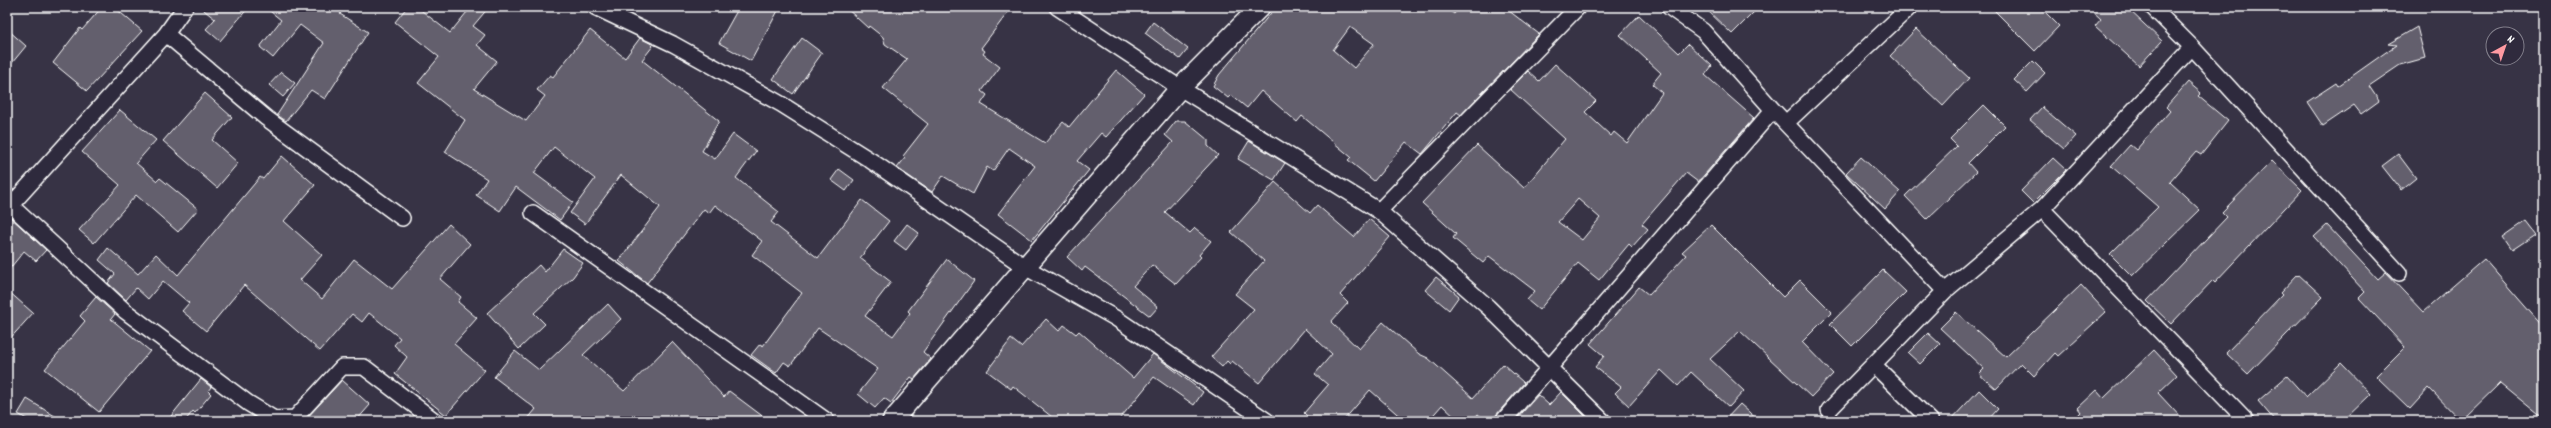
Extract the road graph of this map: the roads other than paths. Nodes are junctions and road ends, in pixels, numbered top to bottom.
1 (595, 7) edge
2 (1057, 7) edge
3 (1260, 7) edge
4 (1578, 7) edge
5 (1669, 7) edge
6 (1910, 7) edge
7 (2152, 7) edge
8 (177, 10) edge
9 (166, 34) junction
10 (2192, 47) junction
11 (1180, 88) junction
12 (1773, 110) junction
13 (1786, 123) junction
14 (9, 203) edge
15 (2042, 209) junction
16 (1379, 211) junction
17 (533, 212) dead end
18 (402, 218) dead end
19 (1025, 267) junction
20 (2399, 273) dead end
21 (1945, 291) junction
22 (1874, 365) junction
23 (1549, 367) junction
24 (1829, 410) dead end
25 (435, 421) edge
26 (827, 421) edge
27 (892, 421) edge
28 (1266, 421) edge
29 (1503, 421) edge
30 (1603, 421) edge
31 (1931, 421) edge
32 (2247, 421) edge

1 - 19 street
2 - 11 street
3 - 11 street
4 - 16 street
5 - 12 street
6 - 13 street
7 - 10 street
8 - 9 street
9 - 14 street
9 - 18 street
10 - 15 street
10 - 20 street
11 - 16 street
11 - 19 street
12 - 13 street
12 - 23 street
13 - 21 street
14 - 25 street
15 - 21 street
15 - 32 street
16 - 23 street
17 - 26 street
19 - 27 street
19 - 28 street
21 - 22 street
22 - 24 street
22 - 31 street
23 - 29 street
23 - 30 street

